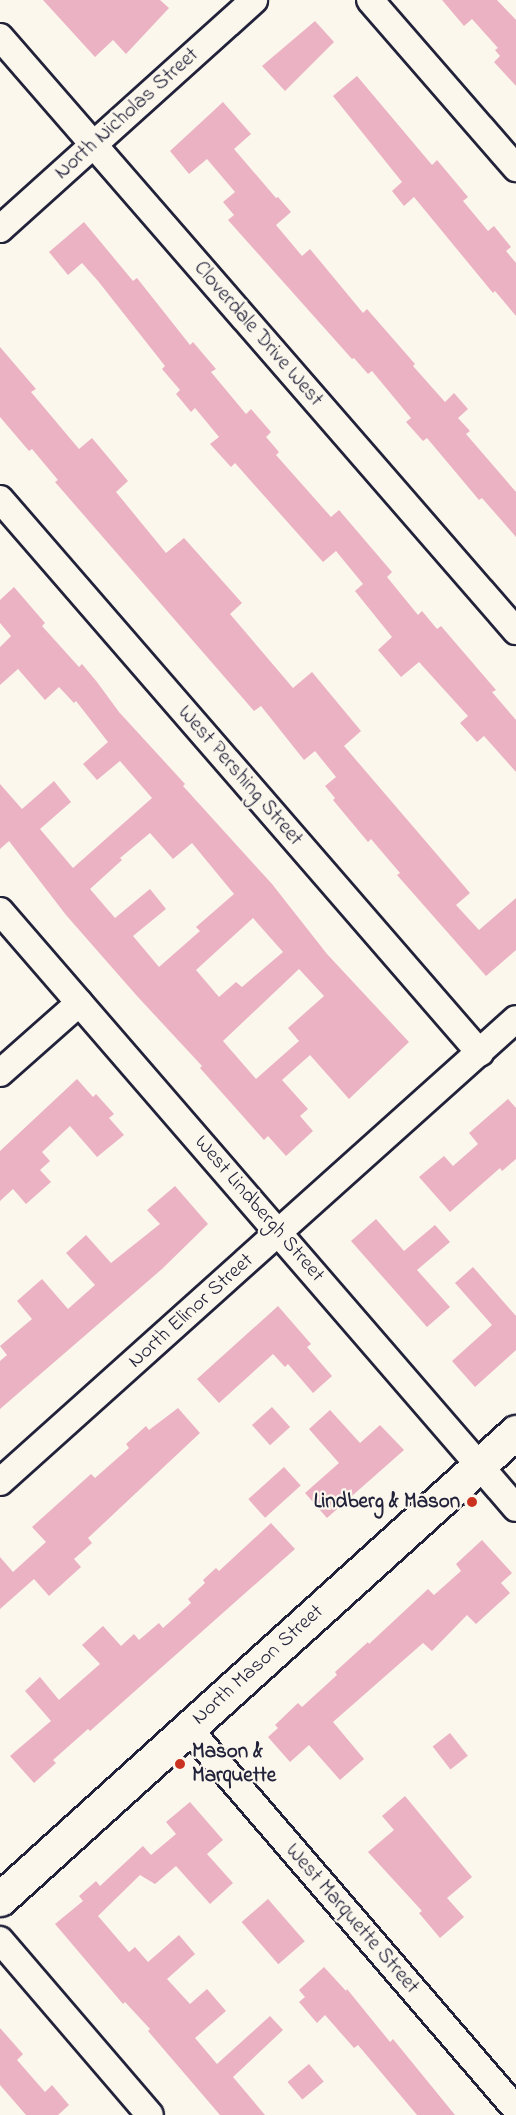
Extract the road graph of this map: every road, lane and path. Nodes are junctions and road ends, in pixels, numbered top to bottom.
1 (254, 0) edge
2 (370, 0) edge
3 (0, 37) edge
4 (93, 144) junction
5 (516, 168) edge
6 (0, 229) edge
7 (0, 499) edge
8 (516, 631) edge
9 (0, 911) edge
10 (79, 1003) junction
11 (516, 1019) edge
12 (480, 1053) junction
13 (0, 1073) edge
14 (279, 1232) junction
15 (516, 1432) edge
16 (479, 1465) junction
17 (0, 1482) edge
18 (516, 1508) edge
19 (188, 1728) junction
20 (0, 1899) edge
21 (0, 1940) edge
22 (516, 2109) edge
23 (150, 2115) edge

1 - 4 street, North Nicholas Street
2 - 5 street
3 - 4 street, Cloverdale Drive West
4 - 6 street, North Nicholas Street
4 - 8 street, Cloverdale Drive West
7 - 12 street, West Pershing Street
9 - 10 street, West Lindbergh Street
10 - 13 street
10 - 14 street, West Lindbergh Street
11 - 12 street, North Elinor Street
12 - 14 street, North Elinor Street
14 - 16 street, West Lindbergh Street
14 - 17 street, North Elinor Street
15 - 16 main road, North Mason Street
16 - 18 street, West Lindbergh Street
16 - 19 main road, North Mason Street
19 - 20 main road, North Mason Street
19 - 22 street, West Marquette Street
21 - 23 street

